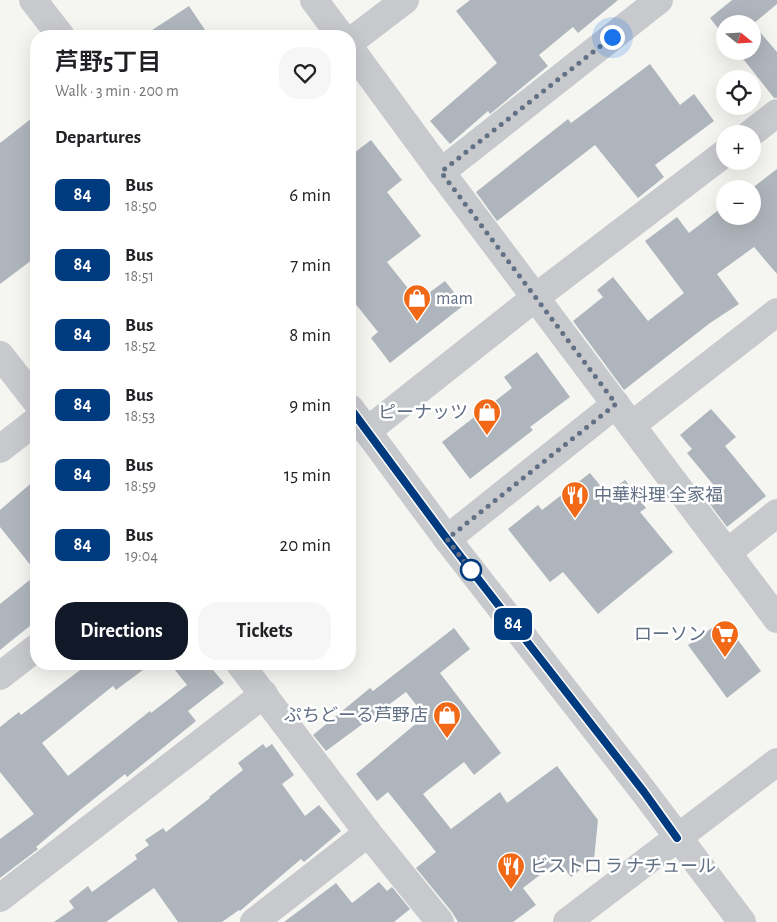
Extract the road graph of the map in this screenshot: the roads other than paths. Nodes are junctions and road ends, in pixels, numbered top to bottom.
1 (33, 0) edge
2 (314, 0) edge
3 (405, 0) edge
4 (659, 0) edge
5 (56, 30) edge
6 (336, 30) edge
7 (356, 37) edge
8 (356, 56) edge
9 (777, 113) edge
10 (761, 125) edge
11 (716, 160) edge
12 (441, 172) junction
13 (536, 297) junction
14 (777, 312) edge
15 (0, 356) edge
16 (30, 394) edge
17 (624, 415) junction
18 (356, 416) edge
19 (30, 425) edge
20 (367, 431) junction
21 (0, 449) edge
22 (777, 513) edge
23 (447, 539) junction
24 (728, 552) junction
25 (777, 619) edge
26 (30, 653) edge
27 (245, 670) edge
28 (0, 676) edge
29 (264, 694) junction
30 (777, 762) edge
31 (368, 833) junction
32 (677, 838) junction
33 (0, 898) edge
34 (254, 922) edge
35 (440, 922) edge
36 (567, 922) edge
37 (742, 922) edge

1 - 5 street
2 - 6 street
3 - 7 street
4 - 12 street
8 - 12 street
9 - 10 street
11 - 13 street
12 - 13 street
13 - 17 street
13 - 20 street
14 - 17 street
15 - 16 street
17 - 23 street
17 - 24 street
18 - 20 street
19 - 21 street
20 - 23 street
22 - 24 street
23 - 32 street
24 - 25 street
26 - 28 street
27 - 29 street
29 - 31 street
29 - 33 street
30 - 32 street
31 - 34 street
31 - 35 street
32 - 36 street
32 - 37 street

